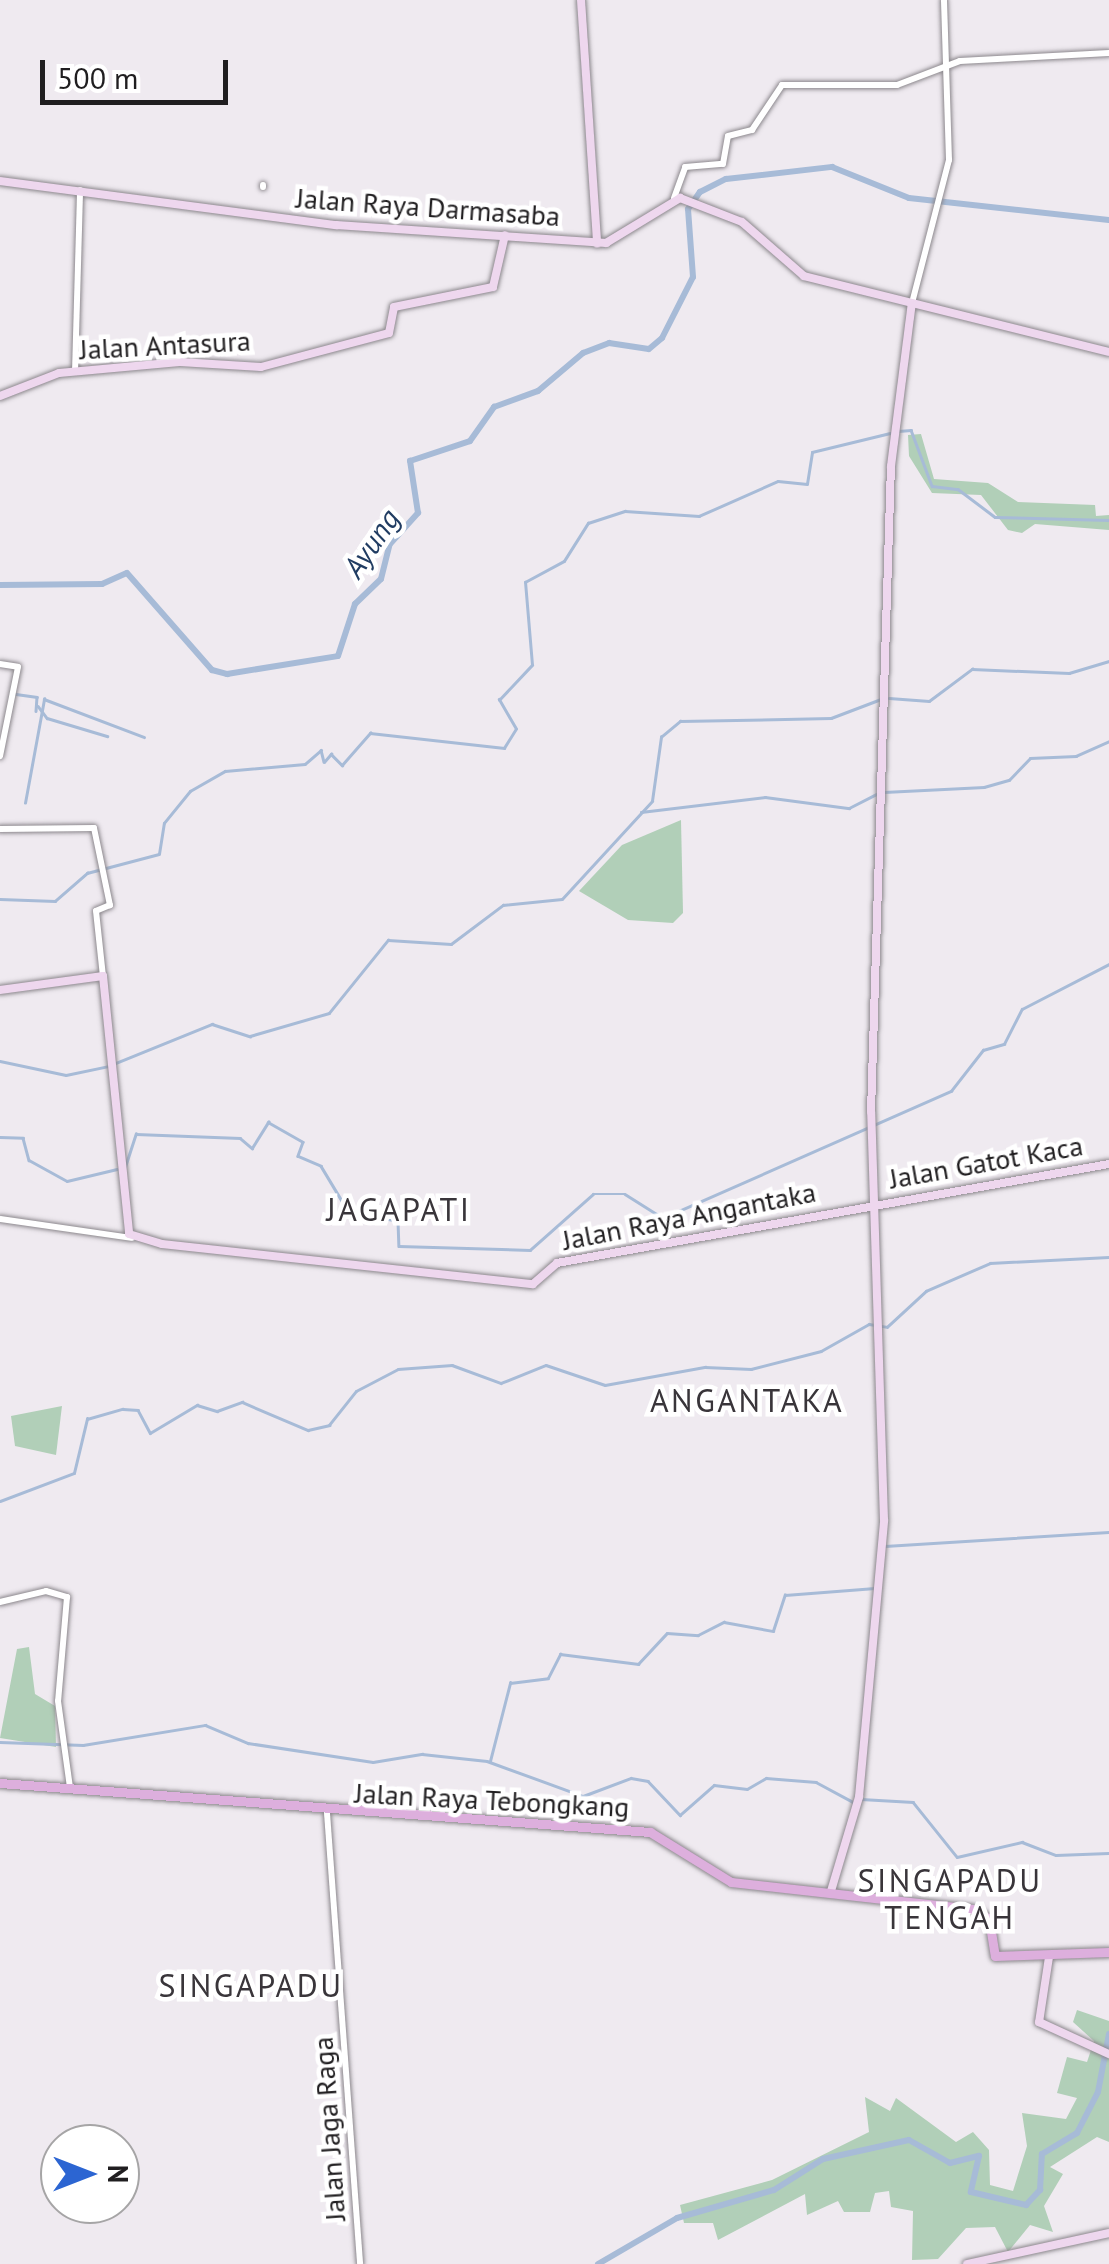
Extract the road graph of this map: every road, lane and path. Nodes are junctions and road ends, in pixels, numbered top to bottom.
1 (580, 0) edge
2 (944, 0) edge
3 (1109, 54) edge
4 (947, 64) junction
5 (0, 180) edge
6 (80, 189) junction
7 (674, 198) junction
8 (506, 235) junction
9 (595, 240) junction
10 (912, 303) junction
11 (1109, 352) edge
12 (75, 373) junction
13 (0, 396) edge
14 (0, 664) edge
15 (0, 756) edge
16 (0, 829) edge
17 (103, 976) junction
18 (0, 990) edge
19 (1109, 1164) edge
20 (871, 1205) junction
21 (0, 1220) edge
22 (132, 1238) junction
23 (0, 1602) edge
24 (0, 1784) edge
25 (70, 1790) junction
26 (327, 1813) junction
27 (832, 1892) junction
28 (1109, 1952) edge
29 (1049, 1957) junction
30 (1105, 2053) edge
31 (1109, 2233) edge
32 (360, 2264) edge
33 (967, 2264) edge

1 - 9 main road, Jalan Raya Darmasaba
2 - 4 street
3 - 4 street
4 - 7 street
4 - 10 street
5 - 6 main road, Jalan Raya Darmasaba
6 - 8 main road, Jalan Raya Darmasaba
6 - 12 street
7 - 9 main road, Jalan Raya Darmasaba
7 - 10 main road
8 - 9 main road, Jalan Raya Darmasaba
8 - 12 main road, Jalan Antasura
10 - 11 main road
10 - 20 main road
12 - 13 main road, Jalan Antasura
14 - 15 street
16 - 17 street
17 - 18 main road
17 - 22 main road
19 - 20 main road, Jalan Gatot Kaca
20 - 22 main road, Jalan Raya Angantaka
20 - 27 main road
21 - 22 street
23 - 25 street
24 - 25 main road, Jalan Raya Tebongkang
25 - 26 main road, Jalan Raya Tebongkang
26 - 27 main road, Jalan Raya Tebongkang
26 - 32 street, Jalan Jaga Raga
27 - 29 main road, Jalan Raya Tebongkang
28 - 29 main road, Jalan Raya Tebongkang
29 - 30 main road
31 - 33 main road

